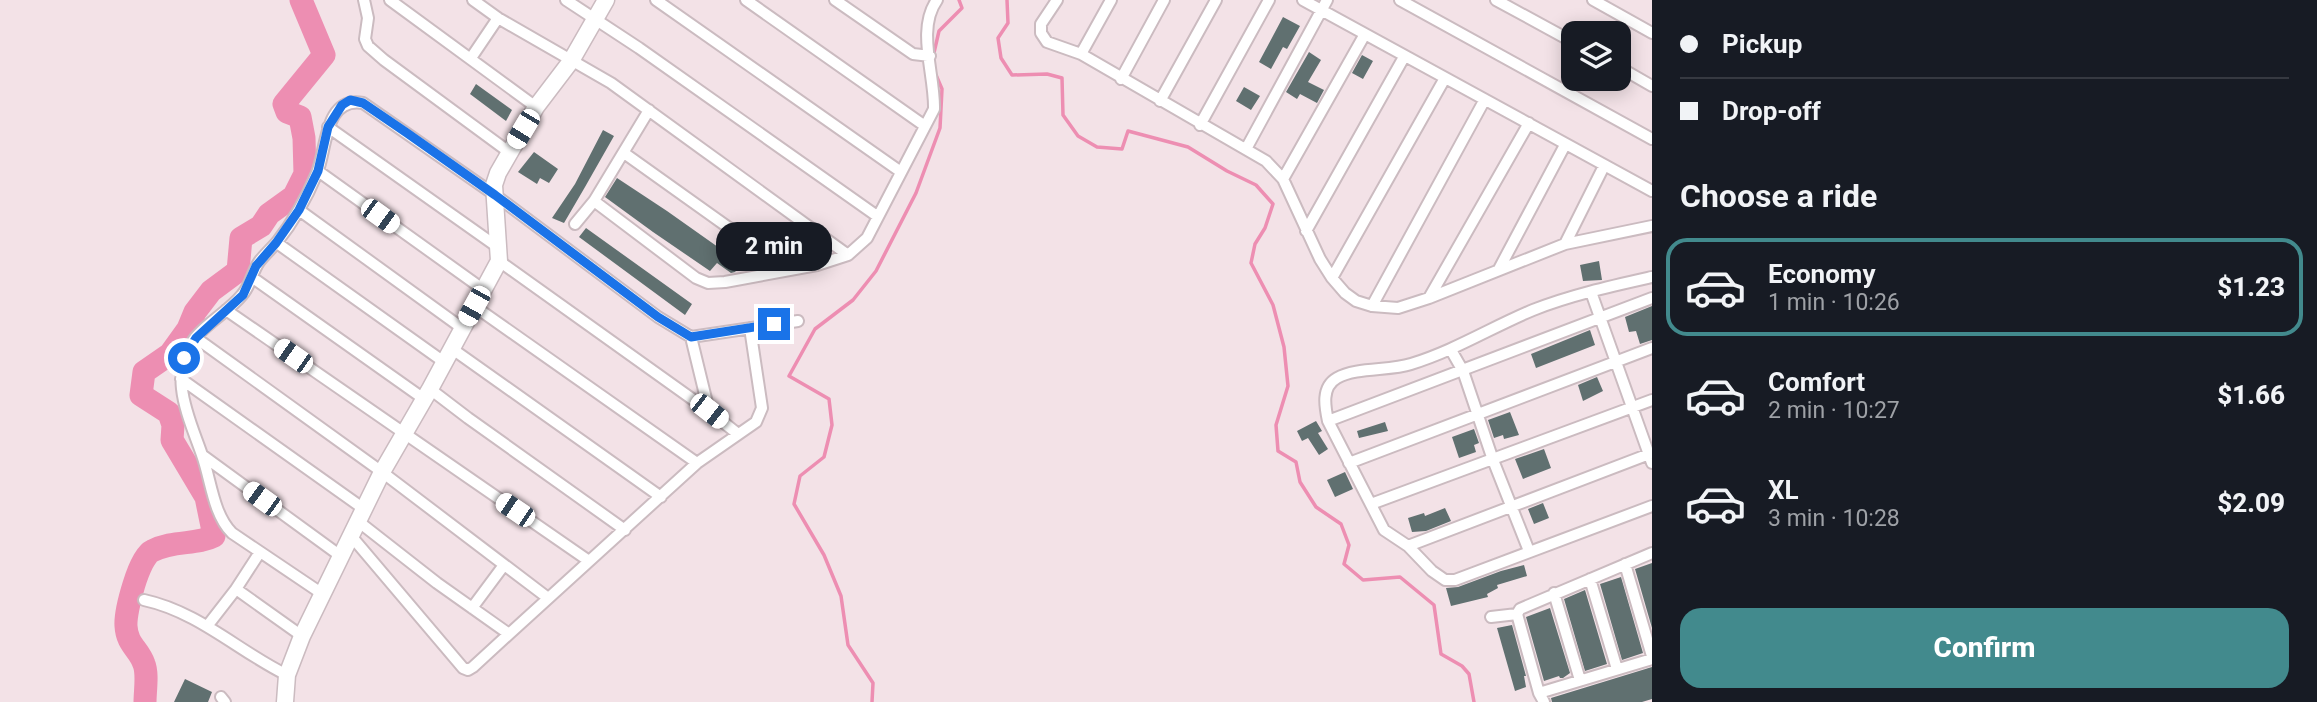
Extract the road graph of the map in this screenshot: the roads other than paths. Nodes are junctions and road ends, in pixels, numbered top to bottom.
1 (364, 0) edge
2 (390, 0) edge
3 (473, 0) edge
4 (566, 0) edge
5 (606, 0) edge
6 (656, 0) edge
7 (746, 0) edge
8 (835, 0) edge
9 (1057, 0) edge
10 (1111, 0) edge
11 (1164, 0) edge
12 (1216, 0) edge
13 (1269, 0) edge
14 (1303, 0) edge
15 (1400, 0) edge
16 (1496, 0) edge
17 (1594, 0) edge
18 (932, 2) edge
19 (1324, 5) edge
20 (498, 18) junction
21 (594, 19) junction
22 (1652, 33) edge
23 (1364, 34) junction
24 (1561, 35) edge
25 (1080, 54) junction
26 (930, 56) junction
27 (1404, 57) junction
28 (471, 58) junction
29 (571, 61) junction
30 (1631, 74) edge
31 (1445, 78) junction
32 (1121, 79) junction
33 (1652, 86) edge
34 (1160, 101) junction
35 (1484, 101) junction
36 (536, 107) junction
37 (649, 110) junction
38 (1529, 123) junction
39 (1200, 125) junction
40 (925, 126) junction
41 (328, 127) junction
42 (1652, 139) edge
43 (1565, 145) junction
44 (1246, 149) junction
45 (509, 152) junction
46 (624, 153) junction
47 (1604, 166) junction
48 (318, 171) junction
49 (901, 172) junction
50 (1283, 179) junction
51 (1652, 191) edge
52 (495, 195) junction
53 (594, 201) junction
54 (299, 210) junction
55 (877, 216) junction
56 (575, 224) dead end
57 (1652, 226) edge
58 (1306, 231) junction
59 (276, 243) junction
60 (1565, 244) junction
61 (848, 254) junction
62 (499, 255) junction
63 (1499, 269) junction
64 (788, 270) junction
65 (1652, 276) edge
66 (253, 278) junction
67 (1332, 278) junction
68 (484, 290) junction
69 (1591, 292) junction
70 (1429, 298) junction
71 (1652, 299) edge
72 (474, 306) junction
73 (1372, 306) junction
74 (226, 310) junction
75 (1601, 320) junction
76 (798, 321) dead end
77 (462, 328) junction
78 (750, 328) junction
79 (691, 337) junction
80 (196, 338) junction
81 (1652, 348) edge
82 (1451, 350) junction
83 (448, 355) junction
84 (1616, 362) junction
85 (1463, 371) junction
86 (181, 379) junction
87 (427, 394) junction
88 (1652, 400) edge
89 (1633, 407) junction
90 (709, 411) junction
91 (1477, 414) junction
92 (1328, 421) junction
93 (405, 434) junction
94 (738, 434) junction
95 (202, 455) junction
96 (1651, 457) edge
97 (1493, 460) junction
98 (696, 463) junction
99 (1349, 463) junction
100 (382, 472) junction
101 (662, 497) junction
102 (1371, 504) junction
103 (1512, 506) junction
104 (1652, 506) edge
105 (358, 523) junction
106 (625, 530) junction
107 (1408, 546) junction
108 (1529, 551) junction
109 (260, 552) junction
110 (1652, 553) edge
111 (342, 558) junction
112 (589, 561) junction
113 (1625, 564) junction
114 (504, 565) junction
115 (1590, 579) junction
116 (236, 589) junction
117 (1554, 593) junction
118 (324, 596) junction
119 (548, 598) junction
120 (144, 600) dead end
121 (472, 608) junction
122 (1517, 614) junction
123 (1491, 617) dead end
124 (208, 625) junction
125 (509, 634) junction
126 (302, 636) junction
127 (1652, 657) edge
128 (1617, 669) junction
129 (287, 675) junction
130 (1580, 680) junction
131 (1542, 697) edge
132 (285, 702) edge

1 - 45 street
2 - 28 street
3 - 20 street
4 - 21 street
5 - 21 street
6 - 49 street
7 - 40 street
8 - 26 street
9 - 25 street
10 - 25 street
11 - 32 street
12 - 34 street
13 - 39 street
14 - 19 street
15 - 42 street
16 - 24 street
17 - 22 street
18 - 26 street
19 - 23 street
19 - 44 street
20 - 28 street
20 - 29 street
21 - 29 street
21 - 55 street
23 - 27 street
23 - 50 street
25 - 32 street
26 - 40 street
27 - 31 street
27 - 58 street
28 - 36 street
29 - 36 street
29 - 37 street
30 - 33 street
31 - 35 street
31 - 67 street
32 - 34 street
34 - 39 street
35 - 38 street
35 - 73 street
36 - 45 street
37 - 46 street
37 - 61 street
38 - 43 street
38 - 70 street
39 - 44 street
40 - 49 street
41 - 48 street
41 - 52 street
41 - 62 street
43 - 47 street
43 - 63 street
44 - 50 street
45 - 52 street
46 - 53 street
46 - 64 street
47 - 51 street
47 - 60 street
48 - 54 street
48 - 68 street
49 - 55 street
50 - 58 street
52 - 62 street
52 - 79 street
53 - 56 street
53 - 64 street
54 - 59 street
54 - 77 street
55 - 61 street
57 - 60 street
58 - 67 street
59 - 66 street
59 - 83 street
60 - 63 street
61 - 64 street
62 - 68 street
62 - 90 street
63 - 70 street
65 - 69 street
66 - 74 street
66 - 87 street
67 - 73 street
68 - 72 street
69 - 75 street
69 - 82 street
70 - 73 street
71 - 75 street
72 - 77 street
72 - 98 street
74 - 80 street
74 - 93 street
75 - 84 street
75 - 85 street
76 - 78 street
77 - 83 street
78 - 79 street
78 - 94 street
79 - 90 street
80 - 86 street
80 - 100 street
81 - 84 street
82 - 85 street
82 - 92 street
83 - 87 street
83 - 101 street
84 - 89 street
84 - 91 street
85 - 91 street
85 - 92 street
86 - 95 street
86 - 105 street
87 - 93 street
87 - 106 street
88 - 89 street
89 - 96 street
89 - 97 street
90 - 94 street
91 - 97 street
91 - 99 street
92 - 99 street
93 - 100 street
93 - 112 street
94 - 98 street
95 - 109 street
95 - 111 street
96 - 103 street
97 - 102 street
97 - 103 street
98 - 101 street
99 - 102 street
100 - 105 street
100 - 114 street
101 - 106 street
102 - 107 street
103 - 107 street
103 - 108 street
104 - 108 street
105 - 111 street
105 - 121 street
105 - 125 street
106 - 112 street
107 - 108 street
109 - 116 street
109 - 118 street
110 - 113 street
111 - 118 street
112 - 119 street
113 - 115 street
113 - 127 street
114 - 119 street
114 - 121 street
115 - 117 street
115 - 128 street
116 - 124 street
116 - 126 street
117 - 122 street
117 - 130 street
118 - 126 street
119 - 125 street
120 - 124 street
121 - 125 street
122 - 123 street
122 - 131 street
124 - 129 street
126 - 129 street
127 - 128 street
128 - 130 street
129 - 132 street
130 - 131 street

